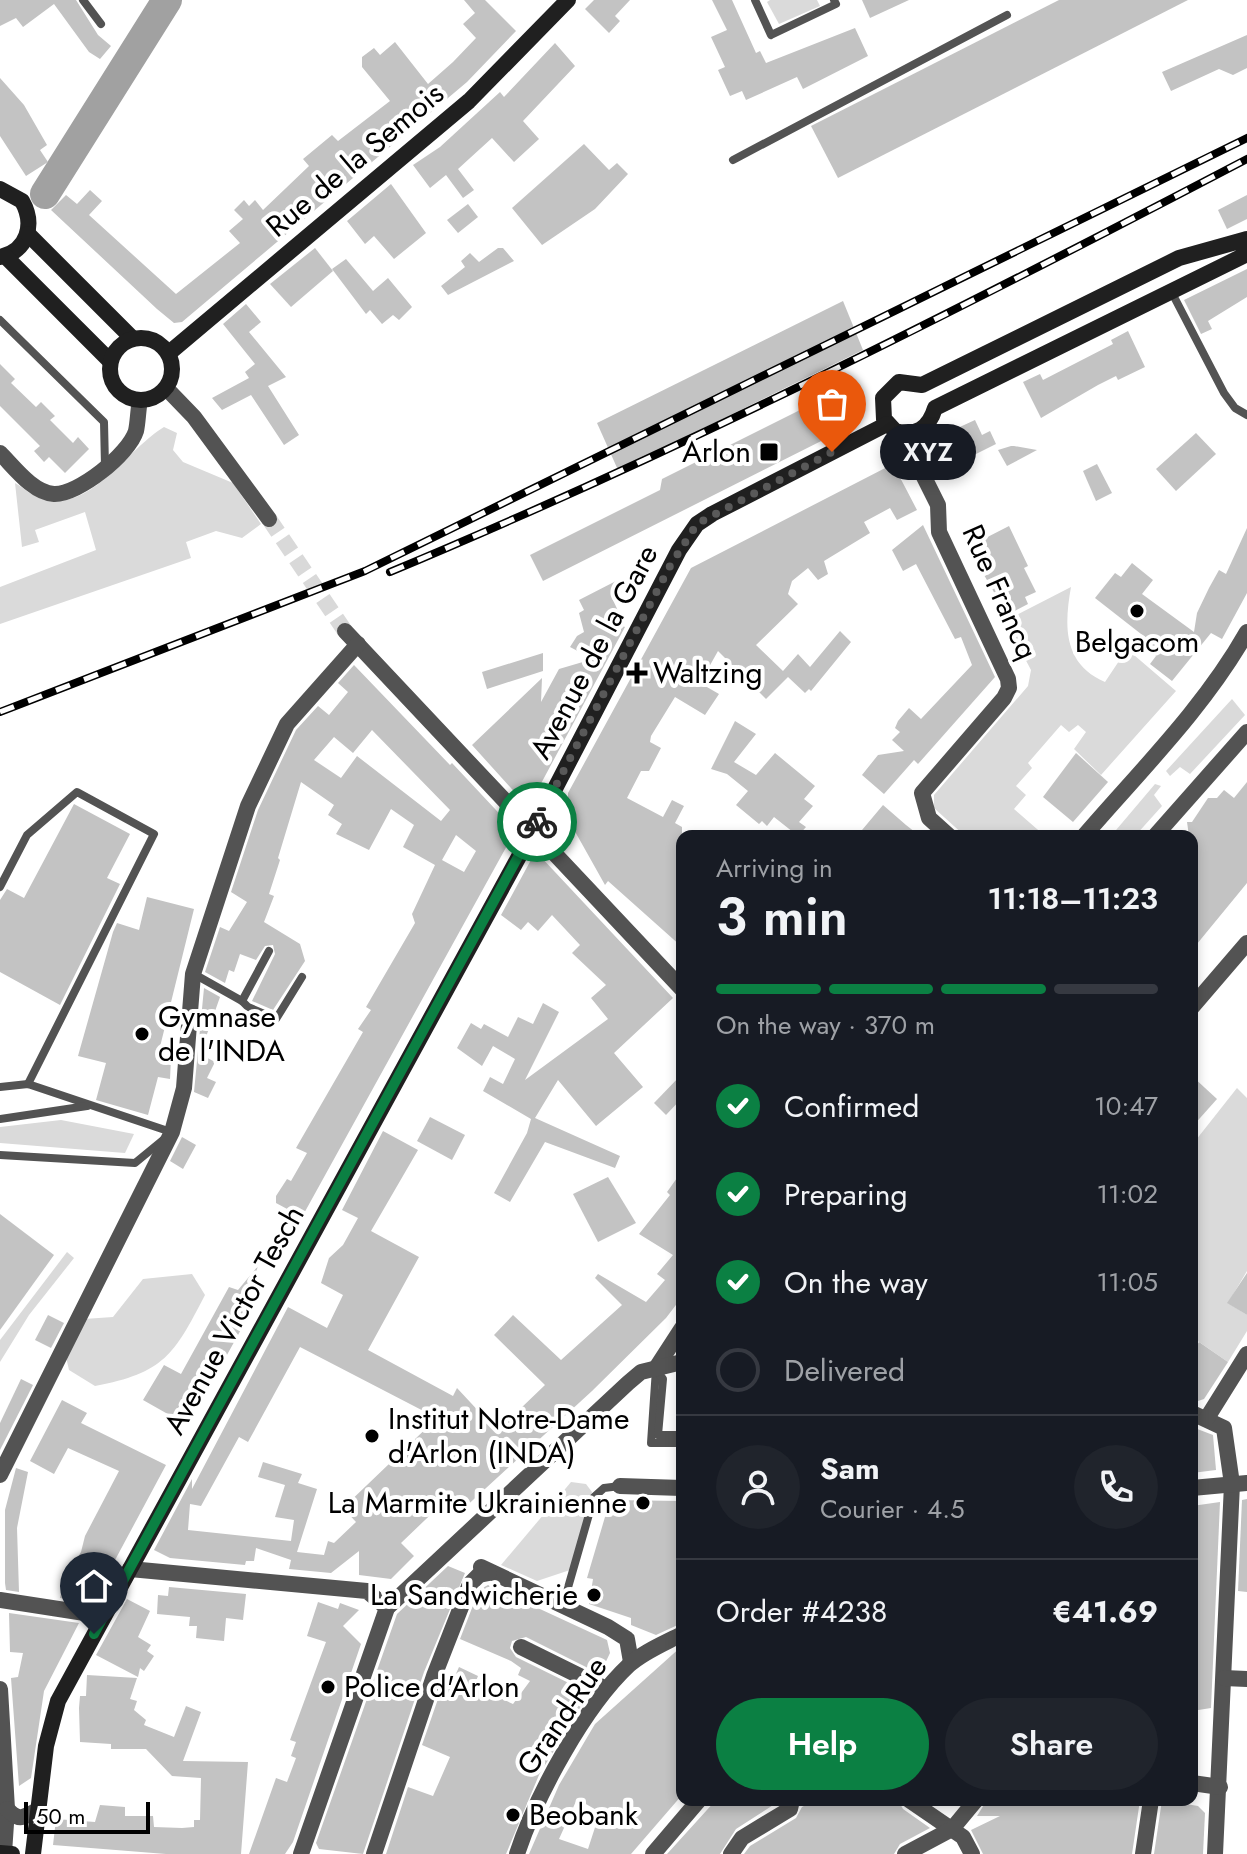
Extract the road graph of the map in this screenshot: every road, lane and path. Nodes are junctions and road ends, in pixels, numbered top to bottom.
1 (83, 0) edge
2 (568, 0) edge
3 (755, 0) edge
4 (834, 0) edge
5 (1007, 15) dead end
6 (101, 24) dead end
7 (733, 160) dead end
8 (1, 187) edge
9 (28, 234) junction
10 (1247, 239) edge
11 (1247, 254) edge
12 (2, 256) edge
13 (1171, 290) junction
14 (0, 320) edge
15 (132, 338) junction
16 (169, 353) junction
17 (110, 361) junction
18 (166, 388) junction
19 (140, 400) junction
20 (1247, 415) edge
21 (887, 424) junction
22 (902, 433) junction
23 (0, 453) edge
24 (105, 466) junction
25 (269, 519) tunnel mouth
26 (345, 631) tunnel mouth
27 (1247, 632) edge
28 (358, 644) junction
29 (1246, 733) edge
30 (534, 829) junction
31 (942, 830) edge
32 (1089, 830) edge
33 (1160, 830) edge
34 (0, 887) edge
35 (1247, 943) edge
36 (269, 951) dead end
37 (193, 974) junction
38 (302, 977) dead end
39 (676, 983) edge
40 (1198, 999) edge
41 (242, 1001) junction
42 (28, 1084) junction
43 (0, 1087) edge
44 (87, 1106) junction
45 (0, 1119) edge
46 (172, 1132) junction
47 (0, 1155) edge
48 (676, 1342) edge
49 (1247, 1354) edge
50 (676, 1363) edge
51 (656, 1368) junction
52 (1200, 1415) edge
53 (676, 1435) edge
54 (676, 1443) edge
55 (0, 1475) edge
56 (1240, 1484) edge
57 (620, 1486) joint
58 (676, 1488) edge
59 (1198, 1488) edge
60 (130, 1569) junction
61 (0, 1600) edge
62 (563, 1606) junction
63 (387, 1608) junction
64 (104, 1616) junction
65 (676, 1637) edge
66 (521, 1647) dead end
67 (631, 1662) junction
68 (1224, 1678) junction
69 (1247, 1679) edge
70 (0, 1689) edge
71 (606, 1689) junction
72 (1198, 1784) edge
73 (1220, 1787) junction
74 (694, 1806) edge
75 (791, 1806) edge
76 (918, 1806) edge
77 (971, 1806) edge
78 (1150, 1806) edge
79 (7, 1809) junction
80 (36, 1811) junction
81 (952, 1829) junction
82 (301, 1851) edge
83 (2, 1853) edge
84 (909, 1853) edge
85 (12, 1854) edge
86 (33, 1854) edge
87 (374, 1854) edge
88 (517, 1854) edge
89 (653, 1854) edge
90 (731, 1854) edge
91 (972, 1854) edge
92 (1143, 1854) edge
93 (1215, 1854) edge

1 - 6 lane
2 - 16 main road, Rue de la Semois
3 - 4 lane
5 - 7 lane
8 - 9 main road
9 - 12 main road
9 - 15 main road
10 - 21 main road
11 - 13 main road
12 - 17 main road
13 - 20 lane
13 - 22 main road
14 - 24 lane
15 - 16 main road
15 - 17 main road
16 - 18 main road
17 - 19 main road
18 - 19 main road
18 - 25 street
19 - 24 street
21 - 22 main road
21 - 30 main road, Avenue de la Gare
22 - 31 street, Rue Francq
23 - 24 street
26 - 28 street
27 - 32 street
28 - 30 street
28 - 37 street
29 - 33 street
30 - 39 street
30 - 60 main road, Avenue Victor Tesch
34 - 42 lane
35 - 40 street
36 - 41 lane
37 - 41 lane
37 - 46 street
38 - 41 lane
42 - 43 lane
42 - 44 lane
44 - 45 lane
44 - 46 lane
46 - 47 lane
46 - 55 street
48 - 51 street
49 - 52 street
50 - 51 street
51 - 53 lane
51 - 54 lane
51 - 63 street
52 - 56 street
56 - 59 street
56 - 68 street
57 - 58 street
57 - 62 lane
60 - 63 street
60 - 64 main road, Avenue Victor Tesch
61 - 64 street
62 - 67 street
62 - 87 street
63 - 82 street
64 - 80 main road, Avenue Victor Tesch
65 - 67 street, Grand-Rue
66 - 71 street
67 - 71 street, Grand-Rue
68 - 69 street
68 - 73 street
70 - 79 street
71 - 88 street, Grand-Rue
72 - 73 street
73 - 93 street
74 - 89 street
75 - 90 street
76 - 81 street
77 - 81 street
78 - 92 street
79 - 80 street
79 - 83 street
80 - 86 main road, Avenue Victor Tesch
81 - 84 street
81 - 91 street
83 - 85 main road

